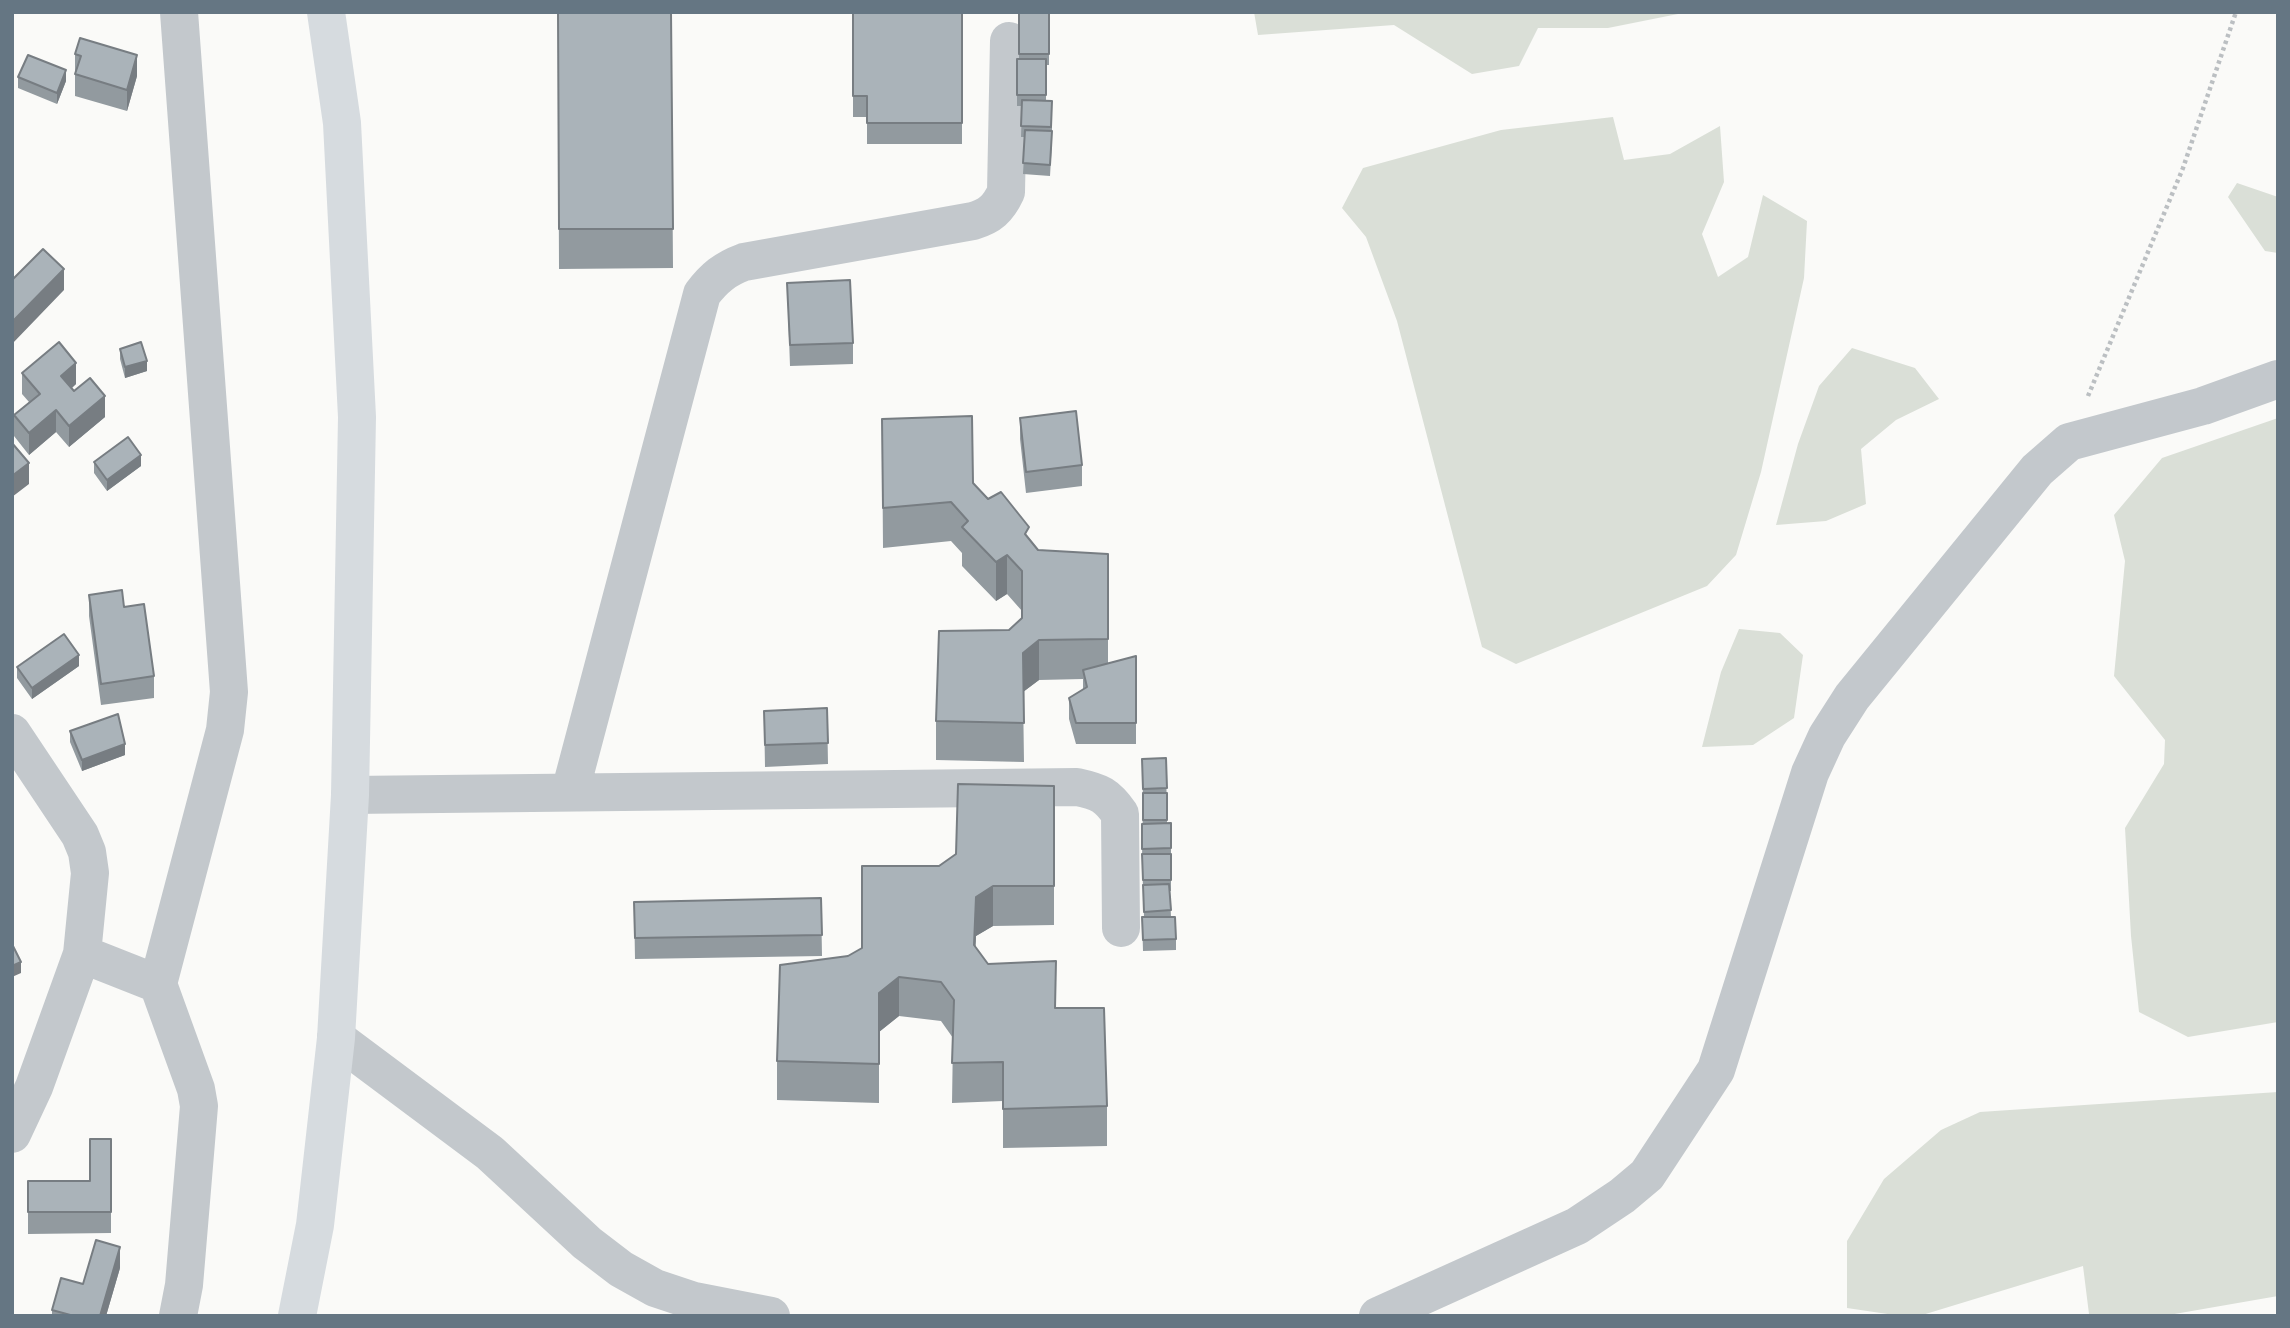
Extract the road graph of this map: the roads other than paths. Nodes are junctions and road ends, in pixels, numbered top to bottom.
1 (178, 12) edge
2 (326, 12) edge
3 (1009, 41) dead end
4 (2278, 379) edge
5 (12, 733) edge
6 (569, 792) junction
7 (350, 795) junction
8 (1121, 928) dead end
9 (82, 954) junction
10 (158, 984) junction
11 (336, 1038) junction
12 (23, 1084) edge
13 (12, 1134) edge
14 (178, 1316) edge
15 (297, 1316) edge
16 (771, 1316) edge
17 (1378, 1316) edge

1 - 10 street
2 - 7 main road
3 - 6 street
4 - 17 street
5 - 9 street
6 - 7 street
6 - 8 street
7 - 11 main road
9 - 10 street
9 - 12 street
10 - 14 street
11 - 15 main road
11 - 16 street
12 - 13 street

